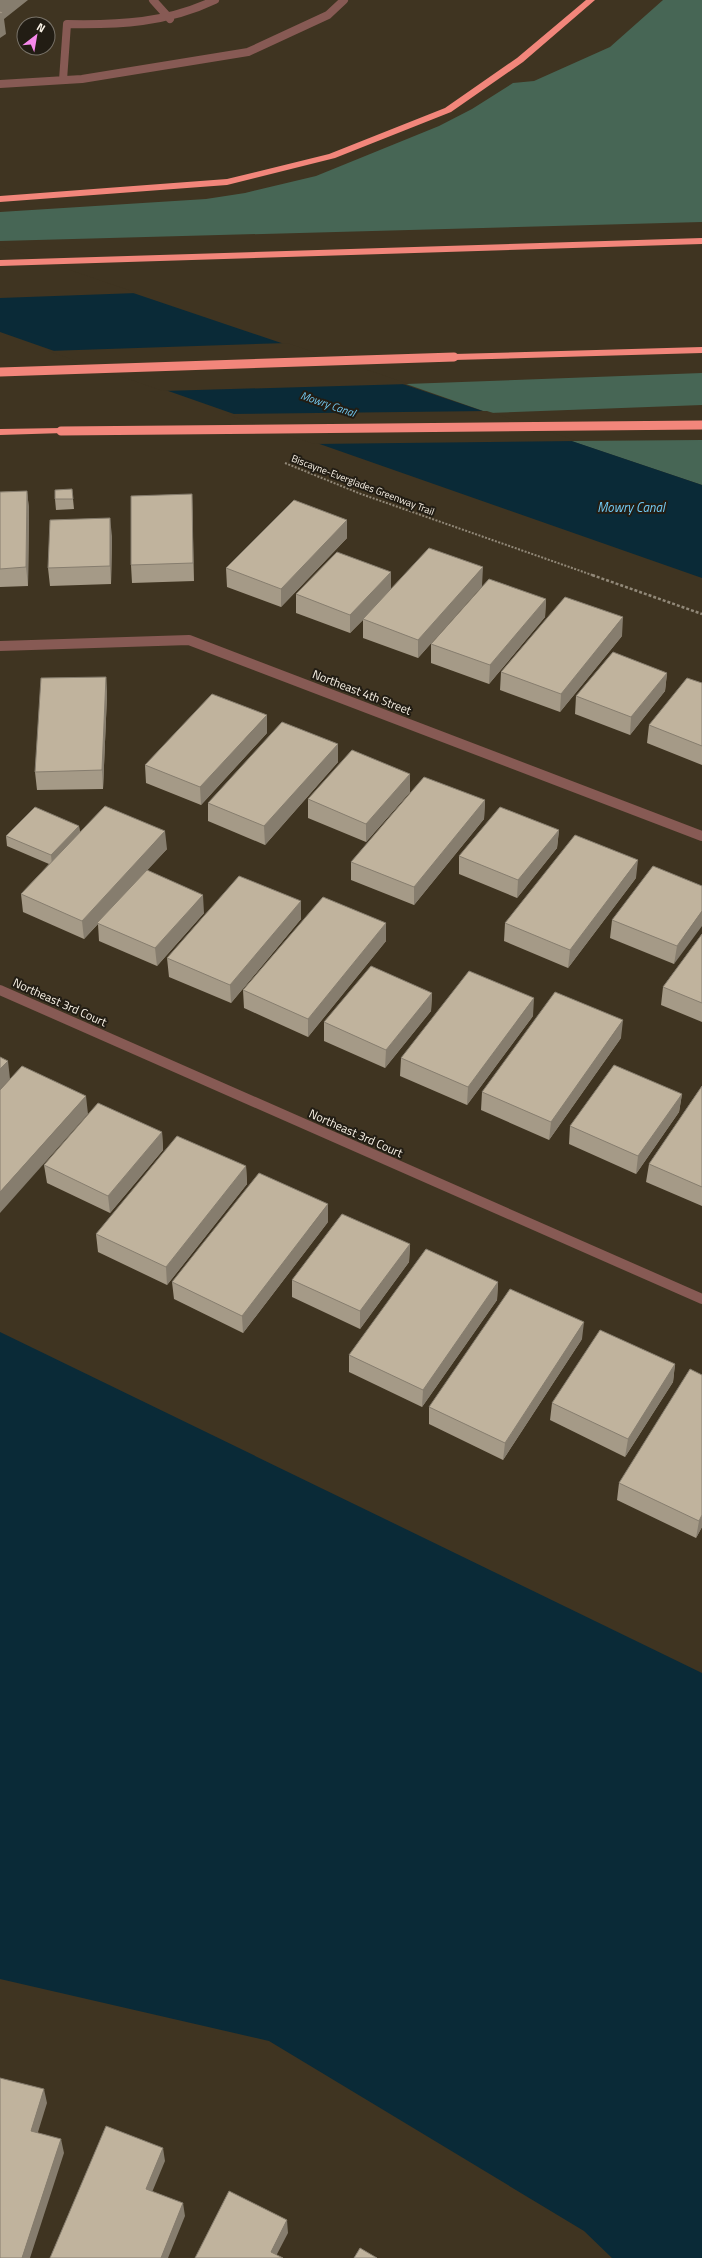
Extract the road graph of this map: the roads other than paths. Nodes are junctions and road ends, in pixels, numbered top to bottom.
1 (153, 0) edge
2 (215, 0) edge
3 (344, 0) edge
4 (591, 0) edge
5 (170, 19) junction
6 (63, 80) junction
7 (0, 84) edge
8 (0, 199) edge
9 (702, 241) edge
10 (0, 263) edge
11 (702, 350) edge
12 (0, 372) edge
13 (702, 424) edge
14 (0, 432) edge
15 (0, 646) edge
16 (702, 836) edge
17 (0, 990) edge
18 (702, 1299) edge

1 - 5 street
2 - 5 street
3 - 6 street
4 - 8 highway
5 - 6 street
6 - 7 street
9 - 10 highway
11 - 12 highway, bridge
13 - 14 highway, bridge
15 - 16 street, Northeast 4th Street
17 - 18 street, Northeast 3rd Court

